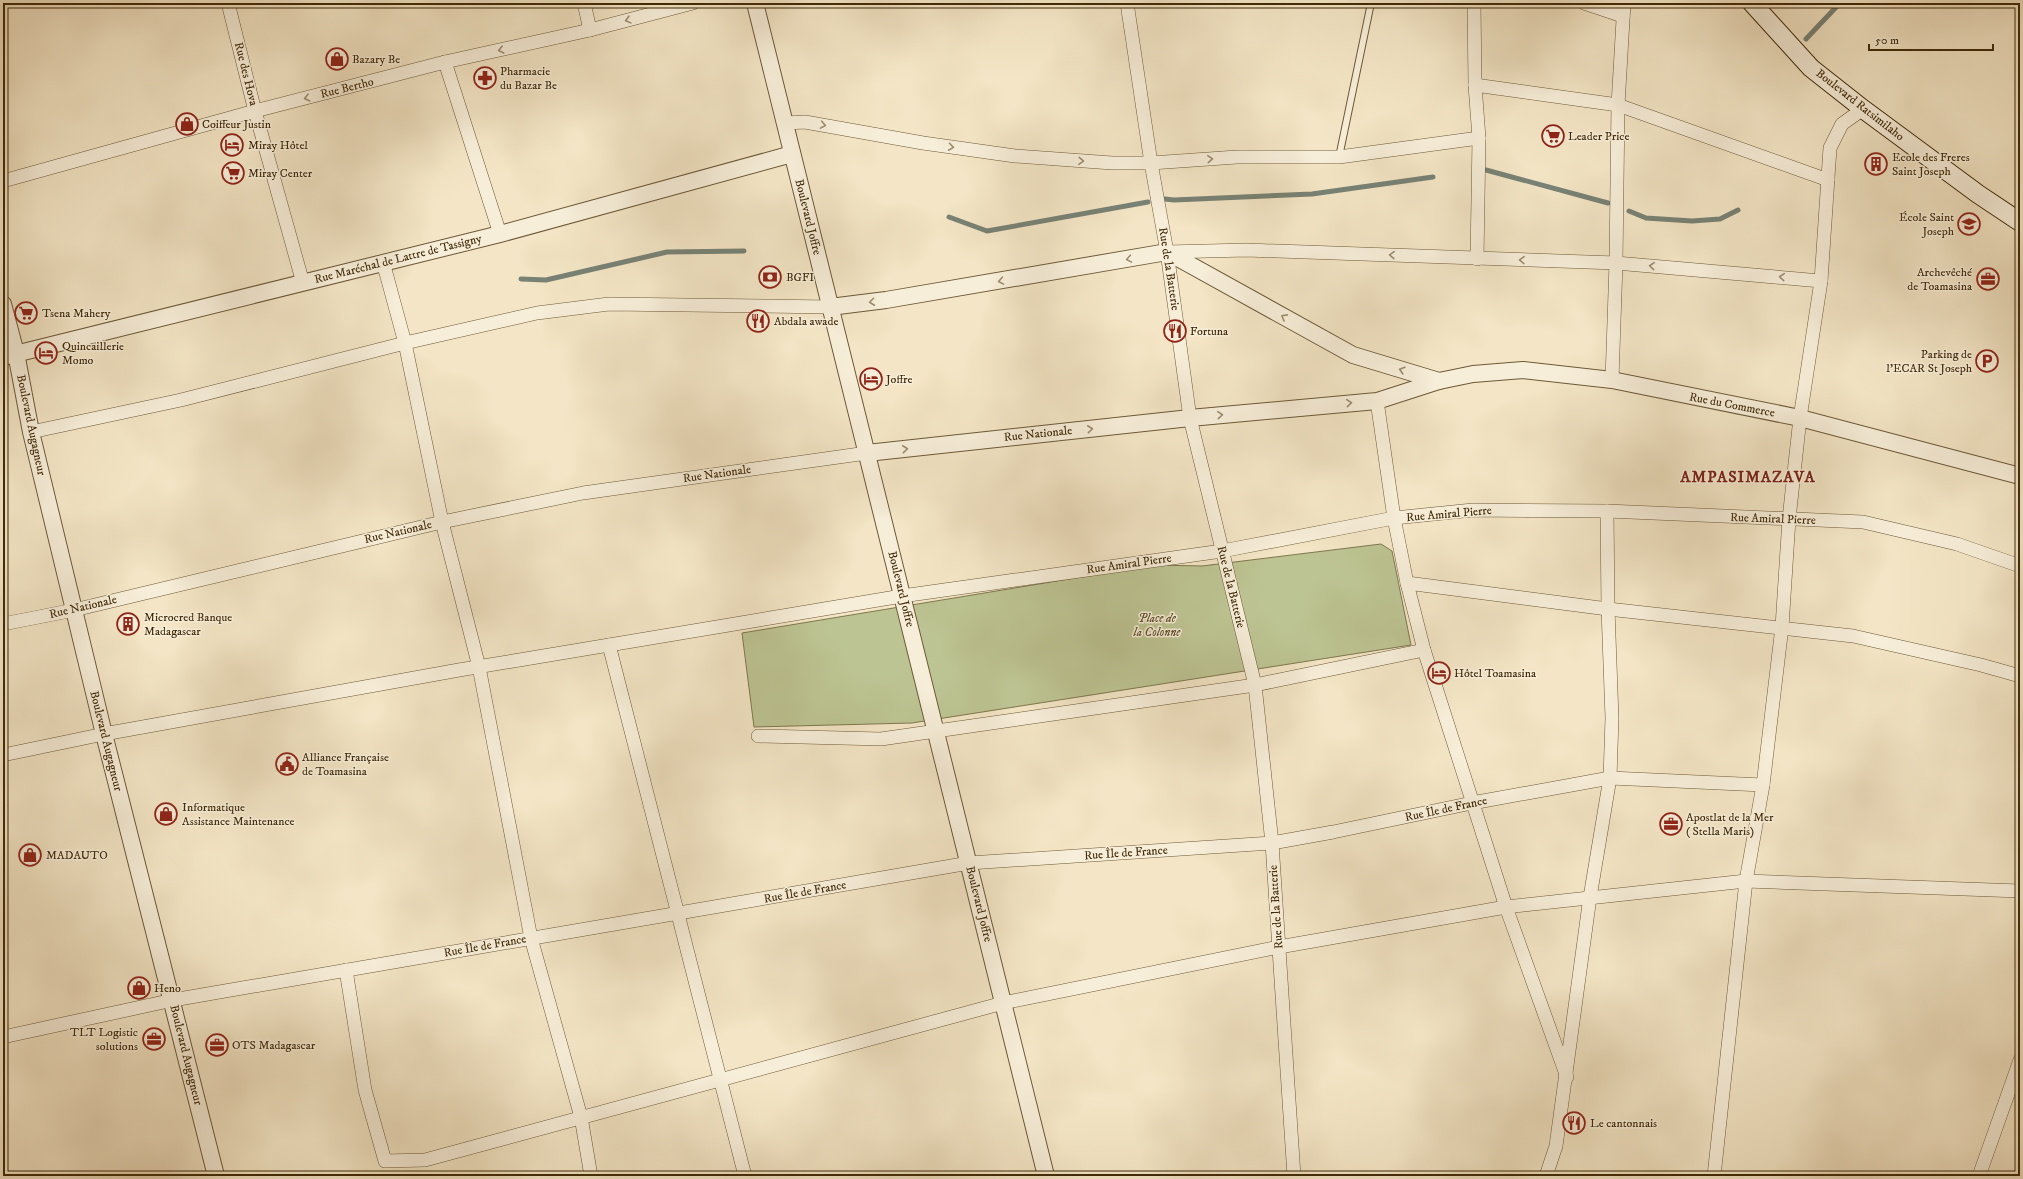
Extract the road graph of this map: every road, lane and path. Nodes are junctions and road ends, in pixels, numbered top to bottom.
1 (228, 3) edge
2 (584, 3) edge
3 (692, 3) edge
4 (755, 3) edge
5 (1127, 3) edge
6 (1371, 3) edge
7 (1474, 3) edge
8 (1584, 3) edge
9 (1624, 3) edge
10 (1752, 3) edge
11 (1623, 16) junction
12 (590, 30) junction
13 (445, 62) junction
14 (1475, 85) junction
15 (1618, 104) junction
16 (1863, 109) junction
17 (255, 111) junction
18 (785, 123) junction
19 (1479, 138) junction
20 (792, 154) junction
21 (1338, 157) junction
22 (1151, 163) junction
23 (1828, 180) junction
24 (3, 181) edge
25 (2020, 222) edge
26 (500, 234) junction
27 (1167, 252) junction
28 (1477, 259) junction
29 (383, 262) junction
30 (1616, 264) junction
31 (1820, 280) junction
32 (302, 283) junction
33 (3, 304) edge
34 (830, 307) junction
35 (405, 343) junction
36 (10, 355) edge
37 (1612, 380) junction
38 (1439, 381) junction
39 (1377, 401) junction
40 (1190, 418) junction
41 (1800, 418) junction
42 (31, 432) junction
43 (867, 453) junction
44 (2020, 476) edge
45 (1607, 511) junction
46 (1394, 518) junction
47 (1789, 520) junction
48 (442, 522) junction
49 (1222, 551) junction
50 (2020, 566) edge
51 (1407, 583) junction
52 (902, 596) junction
53 (74, 610) junction
54 (1608, 610) junction
55 (3, 624) edge
56 (1782, 627) junction
57 (609, 645) junction
58 (1424, 650) junction
59 (479, 667) junction
60 (2020, 676) edge
61 (1255, 685) junction
62 (936, 730) junction
63 (104, 734) junction
64 (758, 736) dead end
65 (3, 755) edge
66 (1610, 778) junction
67 (1763, 785) junction
68 (1472, 803) junction
69 (1272, 843) junction
70 (969, 863) junction
71 (1746, 880) junction
72 (2020, 891) edge
73 (1590, 897) junction
74 (1506, 907) junction
75 (678, 913) junction
76 (532, 938) junction
77 (1278, 947) junction
78 (346, 970) junction
79 (173, 1000) junction
80 (1003, 1003) junction
81 (3, 1037) edge
82 (2020, 1060) edge
83 (1566, 1077) junction
84 (721, 1080) junction
85 (581, 1117) junction
86 (216, 1176) edge
87 (591, 1176) edge
88 (745, 1176) edge
89 (1046, 1176) edge
90 (1294, 1176) edge
91 (1546, 1176) edge
92 (1714, 1176) edge
93 (1979, 1176) edge

1 - 17 street, Rue des Hova
2 - 12 street
3 -> 12 street, Rue Bertho
4 - 18 street, Boulevard Joffre
5 - 22 street, Rue de la Batterie
6 - 21 lane
7 - 14 street
8 - 11 street
9 - 11 street
10 - 16 main road, Boulevard Ratsimilaho
11 - 15 street
12 -> 13 street, Rue Bertho
13 -> 17 street, Rue Bertho
13 - 26 street
14 - 15 street
14 - 19 street
15 - 23 street
15 - 30 street
16 - 23 street
16 - 25 main road, Boulevard Ratsimilaho
17 - 24 street, Rue Bertho
17 - 32 street, Rue des Hova
18 - 20 street, Boulevard Joffre
18 -> 22 street
19 - 21 street
19 - 28 street
20 - 26 street, Rue Maréchal de Lattre de Tassigny
20 - 34 street, Boulevard Joffre
22 -> 21 street
22 - 27 street, Rue de la Batterie
23 - 31 street
26 - 29 street, Rue Maréchal de Lattre de Tassigny
28 -> 27 street
27 -> 34 street
38 -> 27 street
27 - 40 street, Rue de la Batterie
30 -> 28 street
29 - 32 street, Rue Maréchal de Lattre de Tassigny
29 - 35 street
31 -> 30 street
30 - 37 street
31 - 41 street
32 - 36 street, Rue Maréchal de Lattre de Tassigny
33 - 36 street, Boulevard Augagneur
34 - 35 street
34 - 43 street, Boulevard Joffre
35 - 42 street
35 - 48 street
36 - 42 street, Boulevard Augagneur
37 - 38 street, Rue du Commerce
37 - 41 street, Rue du Commerce
38 - 39 street, Rue Nationale
40 -> 39 street, Rue Nationale
39 - 46 street
43 -> 40 street, Rue Nationale
40 - 49 street, Rue de la Batterie
41 - 44 street, Rue du Commerce
41 - 47 street
42 - 53 street, Boulevard Augagneur
43 - 48 street, Rue Nationale
43 - 52 street, Boulevard Joffre
45 - 46 street, Rue Amiral Pierre
45 - 47 street, Rue Amiral Pierre
45 - 54 street
46 - 49 street, Rue Amiral Pierre
46 - 51 street
47 - 50 street, Rue Amiral Pierre
47 - 56 street
48 - 53 street, Rue Nationale
48 - 59 street
49 - 52 street, Rue Amiral Pierre
49 - 61 street, Rue de la Batterie
51 - 54 street
51 - 58 street
52 - 57 street, Rue Amiral Pierre
52 - 62 street, Boulevard Joffre
53 - 55 street, Rue Nationale
53 - 63 street, Boulevard Augagneur
54 - 56 street
54 - 66 street
56 - 60 street
56 - 67 street
57 - 59 street, Rue Amiral Pierre
57 - 75 street
58 - 61 street
58 - 68 street
59 - 63 street, Rue Amiral Pierre
59 - 76 street
61 - 62 street
61 - 69 street, Rue de la Batterie
62 - 64 street
62 - 70 street, Boulevard Joffre
63 - 65 street, Rue Amiral Pierre
63 - 79 street, Boulevard Augagneur
66 - 67 street, Rue Île de France
66 - 68 street, Rue Île de France
66 - 73 street
67 - 71 street
68 - 69 street, Rue Île de France
68 - 74 street
69 - 70 street, Rue Île de France
69 - 77 street, Rue de la Batterie
70 - 75 street, Rue Île de France
70 - 80 street, Boulevard Joffre
71 - 72 street
71 - 73 street
71 - 92 street
73 - 74 street
73 - 83 street
74 - 77 street
74 - 83 street
75 - 76 street, Rue Île de France
75 - 84 street
76 - 78 street, Rue Île de France
76 - 85 street
77 - 80 street
77 - 90 street, Rue de la Batterie
78 - 79 street, Rue Île de France
78 - 85 street
79 - 81 street, Rue Île de France
79 - 86 street, Boulevard Augagneur
80 - 84 street
80 - 89 street, Boulevard Joffre
82 - 93 street
83 - 91 street
84 - 85 street
84 - 88 street
85 - 87 street

